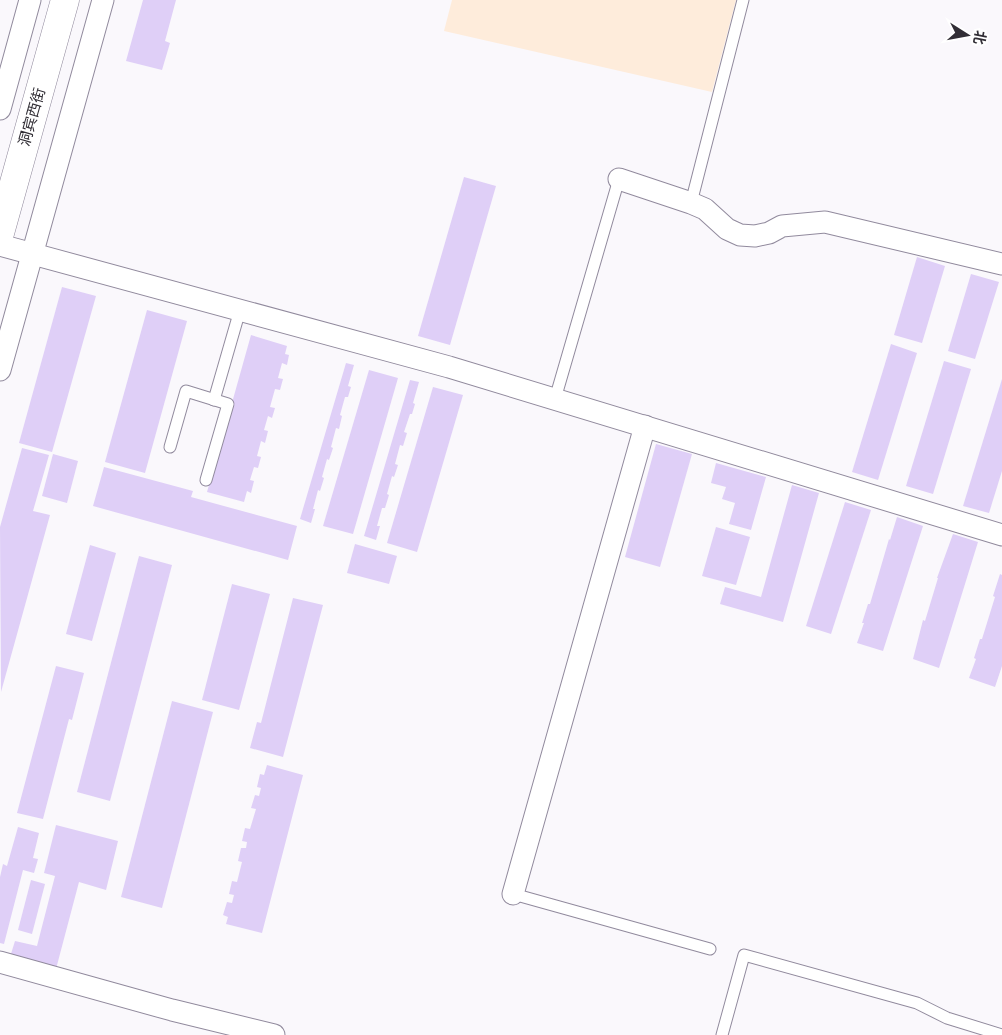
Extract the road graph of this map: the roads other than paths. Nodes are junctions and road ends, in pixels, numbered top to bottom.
1 (30, 0) edge
2 (65, 0) edge
3 (103, 0) edge
4 (744, 0) edge
5 (0, 109) edge
6 (619, 179) joint
7 (691, 203) junction
8 (0, 233) edge
9 (0, 245) edge
10 (32, 254) junction
11 (1002, 264) edge
12 (240, 310) junction
13 (0, 370) edge
14 (555, 399) junction
15 (214, 400) junction
16 (645, 426) junction
17 (170, 447) dead end
18 (206, 480) dead end
19 (1002, 535) edge
20 (513, 894) joint
21 (710, 949) dead end
22 (0, 962) edge
23 (274, 1035) edge
24 (722, 1035) edge
25 (1002, 1035) edge

1 - 5 street
2 - 8 main road, 洞宾西街
3 - 10 street
4 - 7 lane
6 - 7 street
6 - 14 lane
7 - 11 street
9 - 10 street
10 - 12 street
10 - 13 street
12 - 14 street
12 - 15 lane
14 - 16 street
15 - 17 lane
15 - 18 lane
16 - 19 street
16 - 20 street
20 - 21 lane
22 - 23 street
24 - 25 lane

